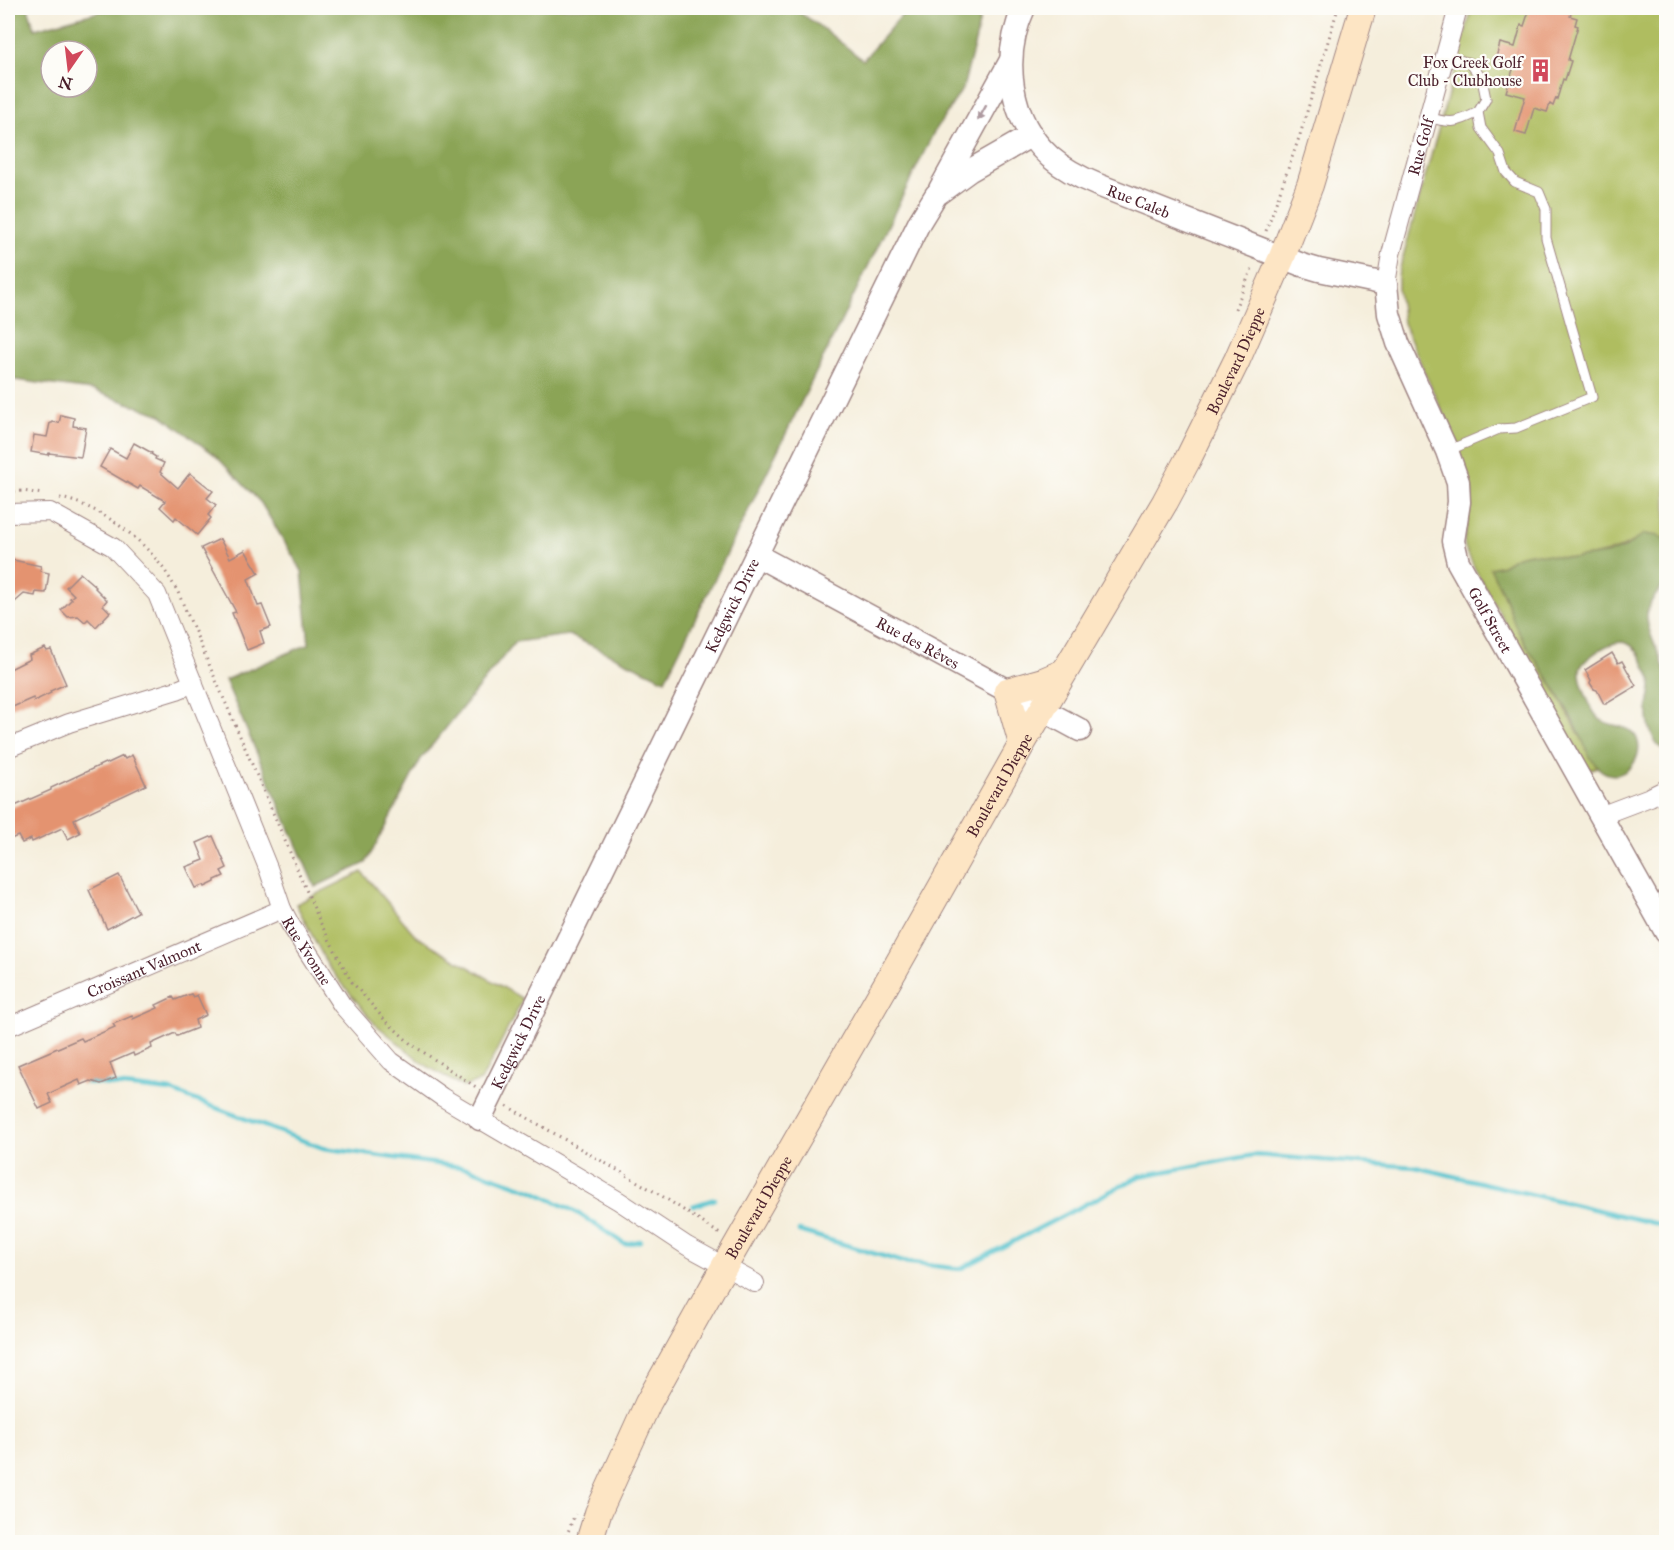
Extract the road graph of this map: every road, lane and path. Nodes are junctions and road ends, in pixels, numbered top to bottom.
1 (1024, 8) edge
2 (1338, 8) edge
3 (1363, 8) edge
4 (1458, 8) edge
5 (1445, 56) junction
6 (1010, 62) junction
7 (1478, 112) junction
8 (1428, 117) junction
9 (1032, 135) junction
10 (936, 195) junction
11 (1265, 235) dead end
12 (1282, 257) junction
13 (1386, 284) junction
14 (1447, 451) junction
15 (8, 492) edge
16 (45, 495) dead end
17 (56, 497) dead end
18 (8, 513) edge
19 (756, 555) junction
20 (1064, 672) junction
21 (194, 683) junction
22 (1007, 691) junction
23 (1042, 710) junction
24 (1080, 730) dead end
25 (1022, 744) junction
26 (8, 748) edge
27 (1666, 789) edge
28 (1600, 816) junction
29 (282, 909) junction
30 (1666, 932) edge
31 (8, 1027) edge
32 (490, 1097) junction
33 (480, 1119) junction
34 (722, 1235) dead end
35 (724, 1267) junction
36 (755, 1283) dead end
37 (589, 1542) edge

1 - 6 street, Rue Caleb
2 - 11 path
3 - 12 main road, Boulevard Dieppe
4 - 5 street, Rue Golf
5 - 7 lane
5 - 8 street, Rue Golf
6 - 9 street, Rue Caleb
6 -> 10 street
7 - 8 lane
7 - 14 lane
8 - 13 street, Rue Golf
9 - 10 street, Kedgwick Drive
9 - 12 street, Rue Caleb
10 - 19 street, Kedgwick Drive
12 - 13 street, Rue Caleb
12 - 20 main road, Boulevard Dieppe
13 - 14 street, Golf Street
14 - 28 street, Golf Street
15 - 16 path
17 - 32 path
18 - 21 street, Rue Yvonne
19 - 22 street, Rue des Rêves
19 - 32 street, Kedgwick Drive
20 - 22 main road
20 - 23 main road, Boulevard Dieppe
21 - 26 street
21 - 29 street, Rue Yvonne
22 - 23 street, Rue des Rêves
22 - 25 main road
23 - 24 street, Rue des Rêves
23 - 25 main road, Boulevard Dieppe
25 - 35 main road, Boulevard Dieppe
27 - 28 street
28 - 30 street, Golf Street
29 - 31 street, Croissant Valmont
29 - 33 street, Rue Yvonne
32 - 33 street, Kedgwick Drive
32 - 34 path
33 - 35 street, Rue Yvonne
35 - 36 street, Rue Yvonne
35 - 37 main road, Boulevard Dieppe

